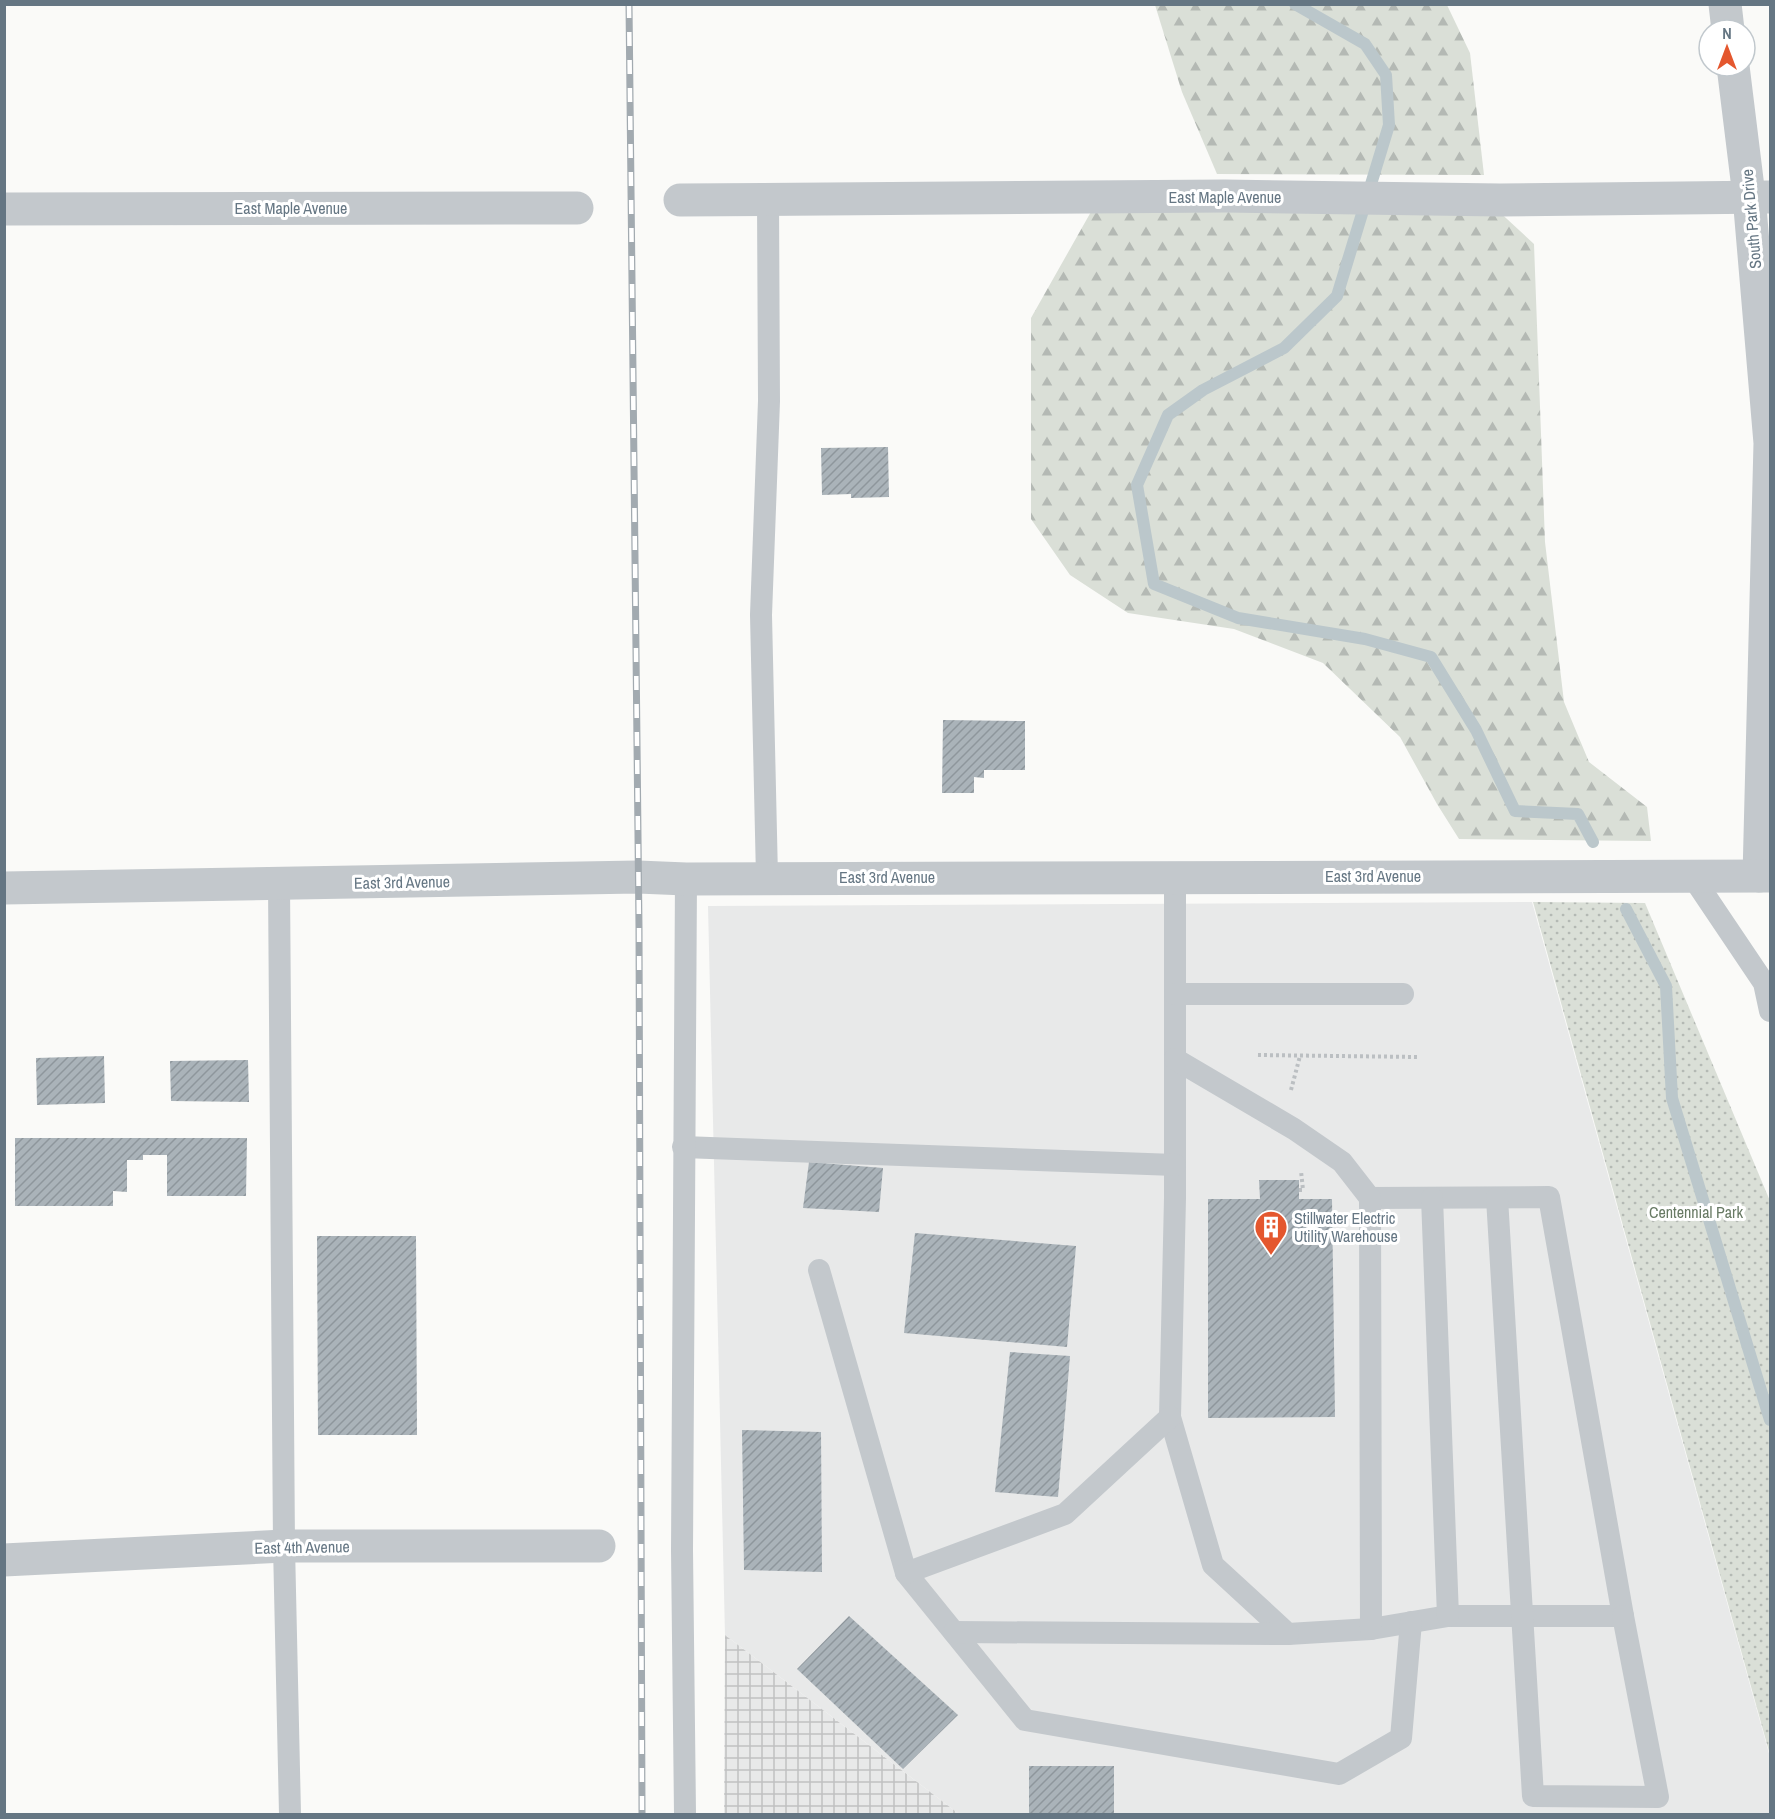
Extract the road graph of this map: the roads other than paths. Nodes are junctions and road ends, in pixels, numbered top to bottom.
1 (1735, 78) edge
2 (1760, 196) edge
3 (680, 200) dead end
4 (768, 200) junction
5 (578, 208) dead end
6 (4, 209) edge
7 (1175, 876) junction
8 (1692, 876) junction
9 (1765, 876) edge
10 (767, 878) junction
11 (686, 879) junction
12 (279, 885) junction
13 (4, 888) edge
14 (1767, 983) edge
15 (1175, 993) junction
16 (1403, 993) dead end
17 (1770, 1011) edge
18 (1175, 1059) junction
19 (683, 1146) junction
20 (1175, 1165) junction
21 (1432, 1197) junction
22 (1497, 1197) junction
23 (1370, 1198) junction
24 (819, 1270) dead end
25 (1170, 1418) junction
26 (284, 1546) junction
27 (599, 1546) dead end
28 (4, 1560) edge
29 (906, 1573) junction
30 (1448, 1616) junction
31 (1523, 1616) junction
32 (1623, 1616) junction
33 (1411, 1622) junction
34 (1371, 1629) junction
35 (954, 1632) junction
36 (1288, 1634) junction
37 (290, 1815) edge
38 (685, 1815) edge

1 - 2 street, South Park Drive
2 - 4 street, East Maple Avenue
2 - 9 street, South Park Drive
3 - 4 street, East Maple Avenue
4 - 10 lane
5 - 6 street, East Maple Avenue
7 - 8 street, East 3rd Avenue
7 - 10 street, East 3rd Avenue
7 - 15 lane
8 - 9 street, East 3rd Avenue
8 - 14 lane
10 - 11 street, East 3rd Avenue
11 - 12 street, East 3rd Avenue
11 - 19 lane
12 - 13 street, East 3rd Avenue
12 - 26 lane
14 - 17 lane
15 - 16 lane
15 - 18 lane
18 - 20 lane
18 - 23 lane
19 - 20 lane
19 - 38 lane
20 - 25 lane
21 - 22 lane
21 - 23 lane
21 - 30 lane
22 - 31 lane
22 - 32 lane
23 - 34 lane
24 - 29 lane
25 - 29 lane
25 - 36 lane
26 - 27 street, East 4th Avenue
26 - 28 street, East 4th Avenue
26 - 37 lane
29 - 35 lane
30 - 31 lane
30 - 33 lane
31 - 32 lane
31 - 32 lane
33 - 34 lane
33 - 35 lane
34 - 36 lane
35 - 36 lane

